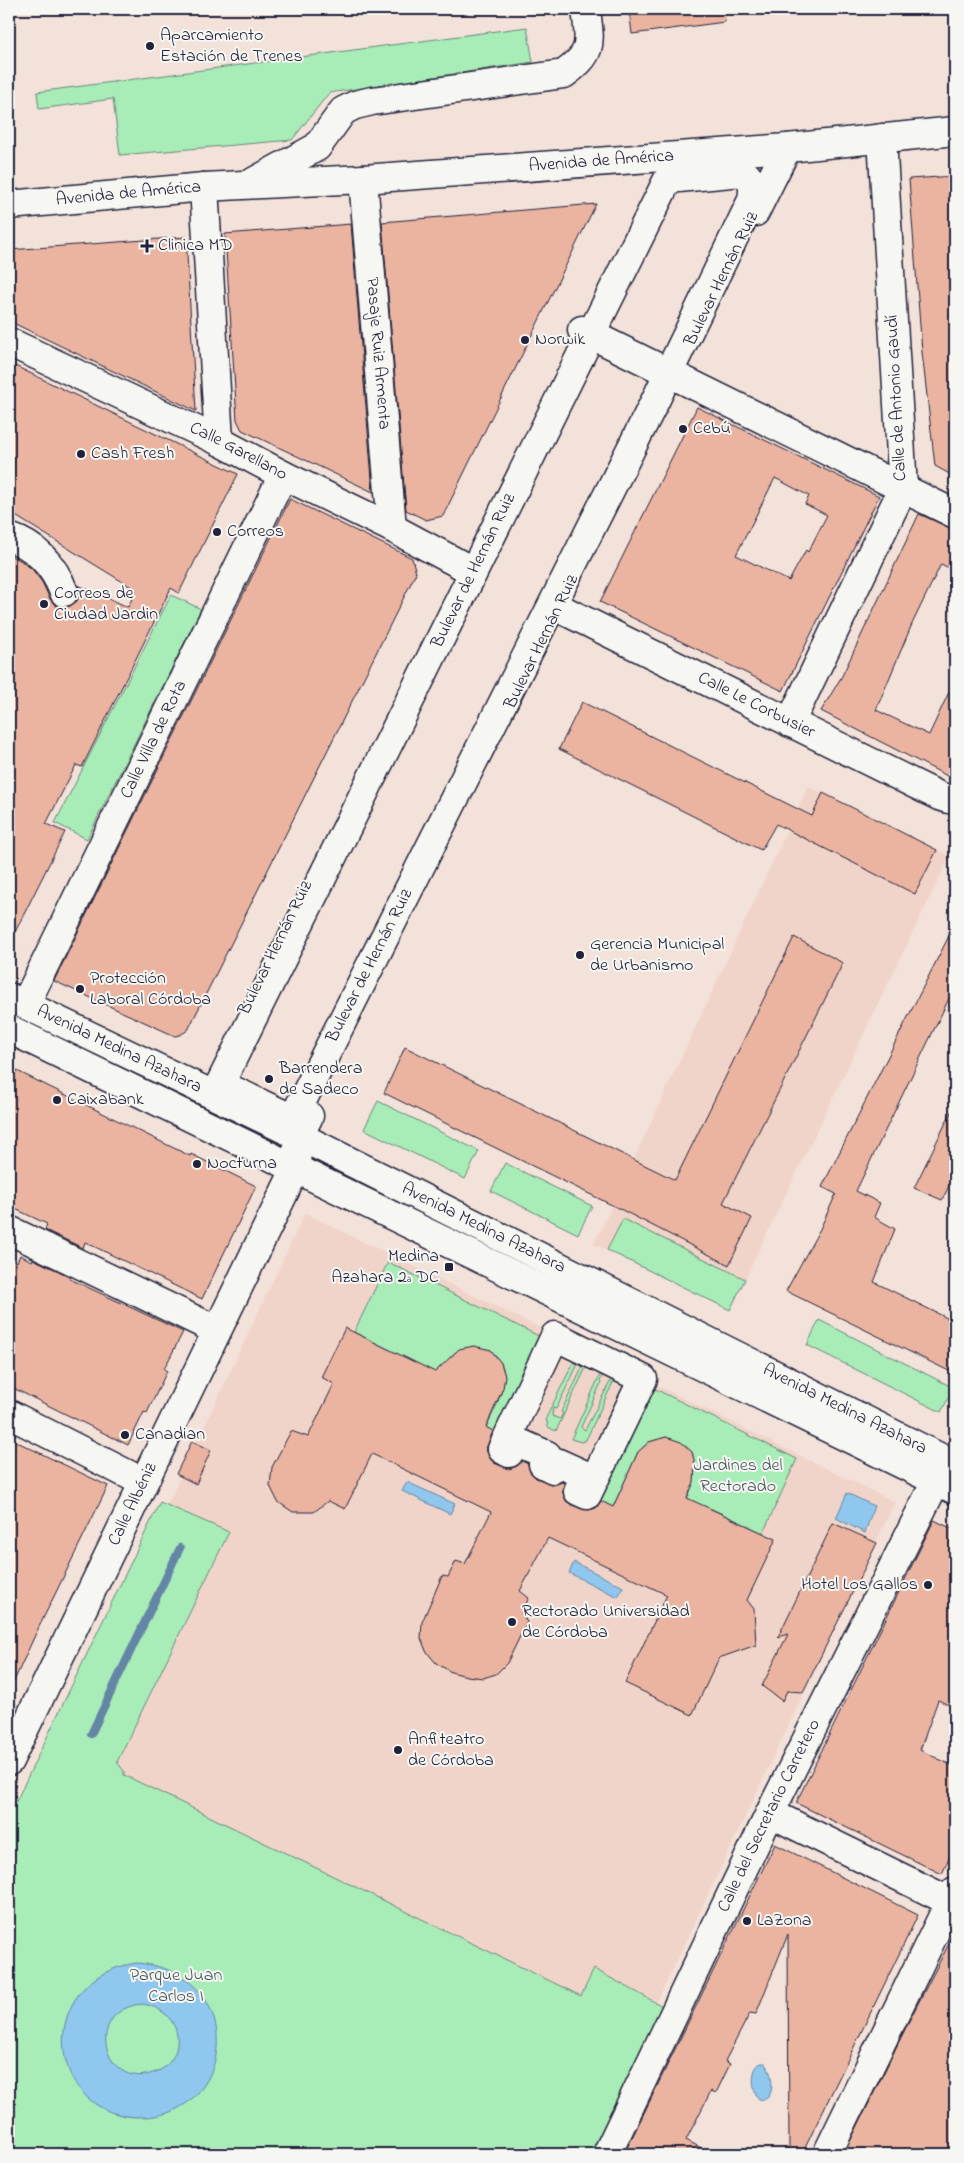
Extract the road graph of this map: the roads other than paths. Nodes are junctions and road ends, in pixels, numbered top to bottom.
1 (586, 9) edge
2 (955, 131) edge
3 (882, 138) junction
4 (787, 148) junction
5 (666, 157) junction
6 (363, 179) junction
7 (248, 185) junction
8 (204, 187) junction
9 (9, 205) edge
10 (586, 332) junction
11 (9, 342) edge
12 (671, 374) junction
13 (220, 441) junction
14 (283, 475) junction
15 (903, 488) junction
16 (955, 514) edge
17 (392, 528) junction
18 (9, 537) edge
19 (465, 567) junction
20 (64, 592) dead end
21 (559, 608) junction
22 (790, 723) junction
23 (955, 797) edge
24 (17, 1001) edge
25 (9, 1029) edge
26 (204, 1092) junction
27 (192, 1120) junction
28 (298, 1136) junction
29 (295, 1170) junction
30 (9, 1230) edge
31 (216, 1330) junction
32 (551, 1342) joint
33 (9, 1414) edge
34 (949, 1479) edge
35 (143, 1482) junction
36 (18, 1720) edge
37 (9, 1761) edge
38 (770, 1813) junction
39 (954, 1899) edge
40 (607, 2154) edge
41 (828, 2154) edge

1 - 7 street, Avenida de América
2 - 3 street, Avenida de América
3 - 4 street, Avenida de América
3 - 15 street, Calle de Antonio Gaudí
4 - 5 street, Avenida de América
4 - 12 street, Bulevar Hernán Ruiz
5 - 6 street, Avenida de América
5 - 10 street, Bulevar Hernán Ruiz
6 - 7 street, Avenida de América
6 - 17 street, Pasaje Ruiz Armenta
7 - 8 street, Avenida de América
8 - 9 street, Avenida de América
8 - 13 street
10 - 12 street
10 - 12 street, Bulevar de Hernán Ruiz
10 - 12 street, Bulevar de Hernán Ruiz
10 - 19 street, Bulevar Hernán Ruiz
11 - 13 street, Calle Garellano
12 - 15 street
12 - 21 street, Bulevar Hernán Ruiz
13 - 14 street, Calle Garellano
14 - 17 street, Calle Garellano
14 - 24 street, Calle Villa de Rota
15 - 16 street
15 - 22 street, Calle de Antonio Gaudí
17 - 19 street, Calle Garellano
18 - 20 street
19 - 26 street, Bulevar Hernán Ruiz
21 - 22 street, Calle Le Corbusier
21 - 28 street, Bulevar Hernán Ruiz
22 - 23 street, Calle Le Corbusier
24 - 26 street, Avenida Medina Azahara
25 - 27 street, Avenida Medina Azahara
26 - 27 street, Bulevar Hernán Ruiz
26 - 28 street, Avenida Medina Azahara
27 - 29 street, Avenida Medina Azahara
28 - 29 street, Calle Albéniz
28 - 34 street, Avenida Medina Azahara
29 - 31 street, Calle Albéniz
29 - 34 street, Avenida Medina Azahara
30 - 31 street
31 - 35 street, Calle Albéniz
32 - 32 street
33 - 35 street
34 - 38 street, Calle del Secretario Carretero
35 - 36 street, Calle Albéniz
36 - 37 street, Calle Albéniz
38 - 39 street
38 - 40 street, Calle del Secretario Carretero
39 - 41 street

